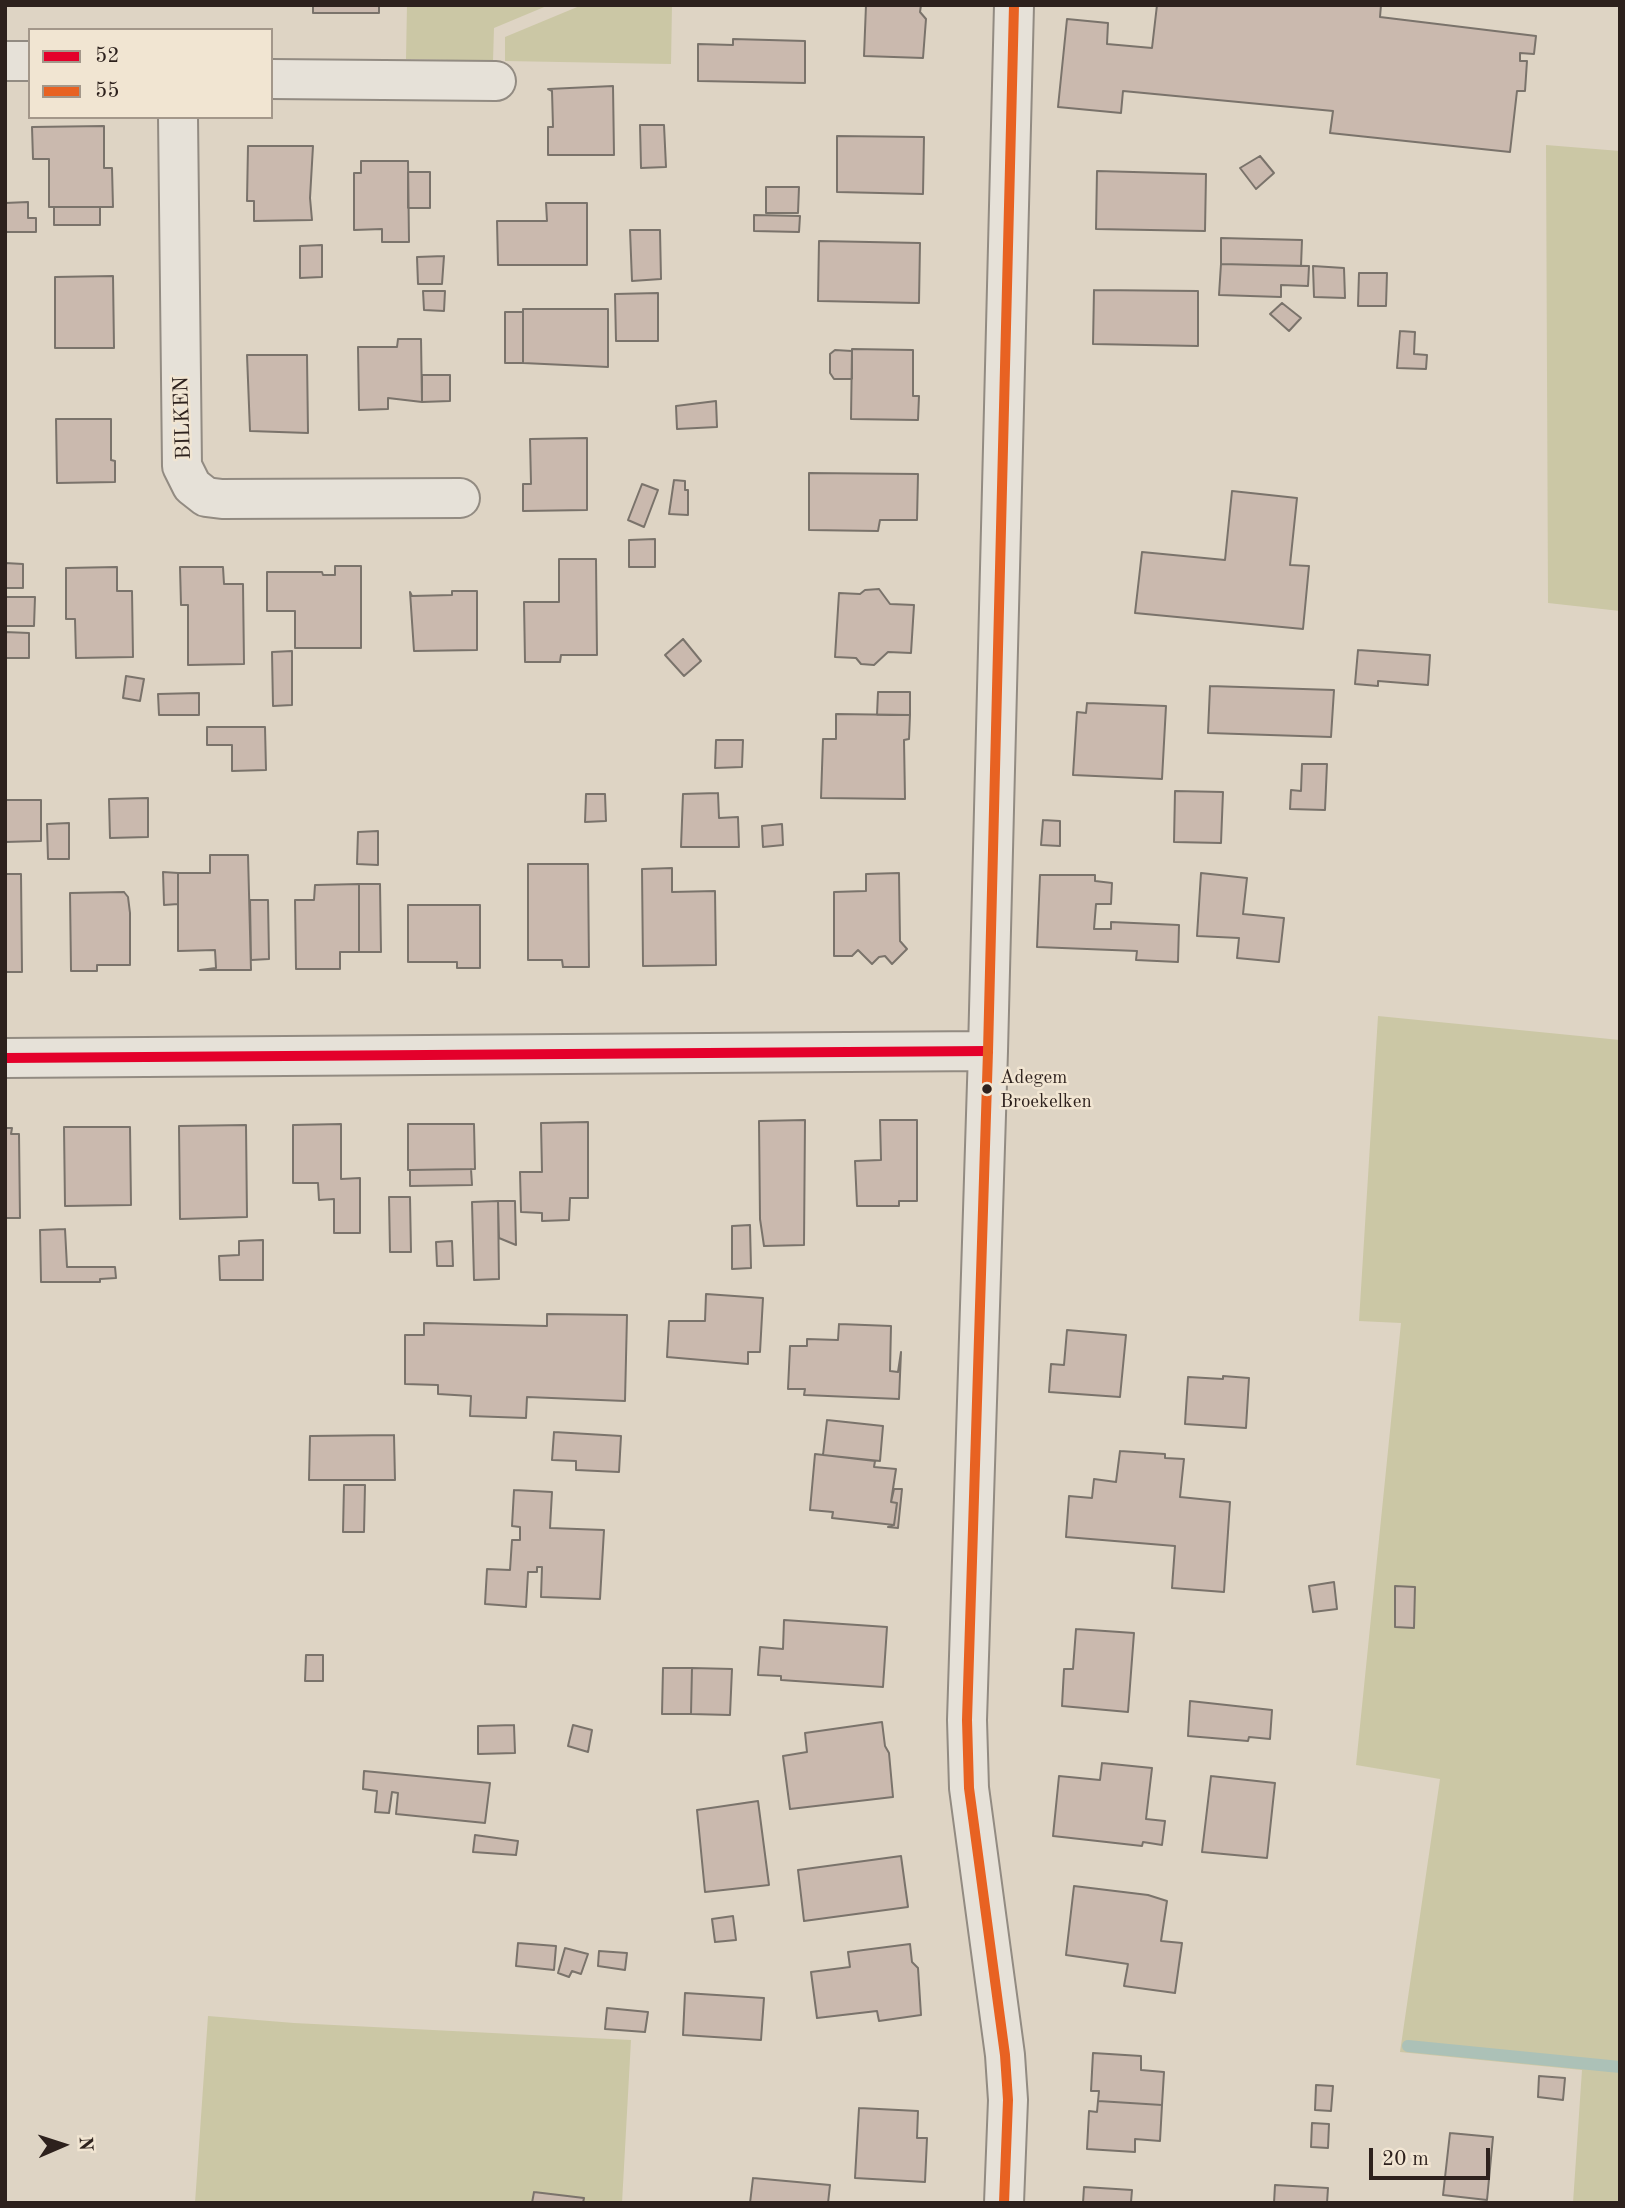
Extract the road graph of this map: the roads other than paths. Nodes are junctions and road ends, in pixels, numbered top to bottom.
1 (1014, 5) edge
2 (5, 61) edge
3 (28, 61) edge
4 (273, 79) edge
5 (495, 81) dead end
6 (178, 119) edge
7 (460, 498) dead end
8 (988, 1051) junction
9 (5, 1058) edge
10 (1004, 2203) edge

1 - 8 street
2 - 3 street
4 - 5 street
6 - 7 street, BILKEN
8 - 9 street
8 - 10 street

